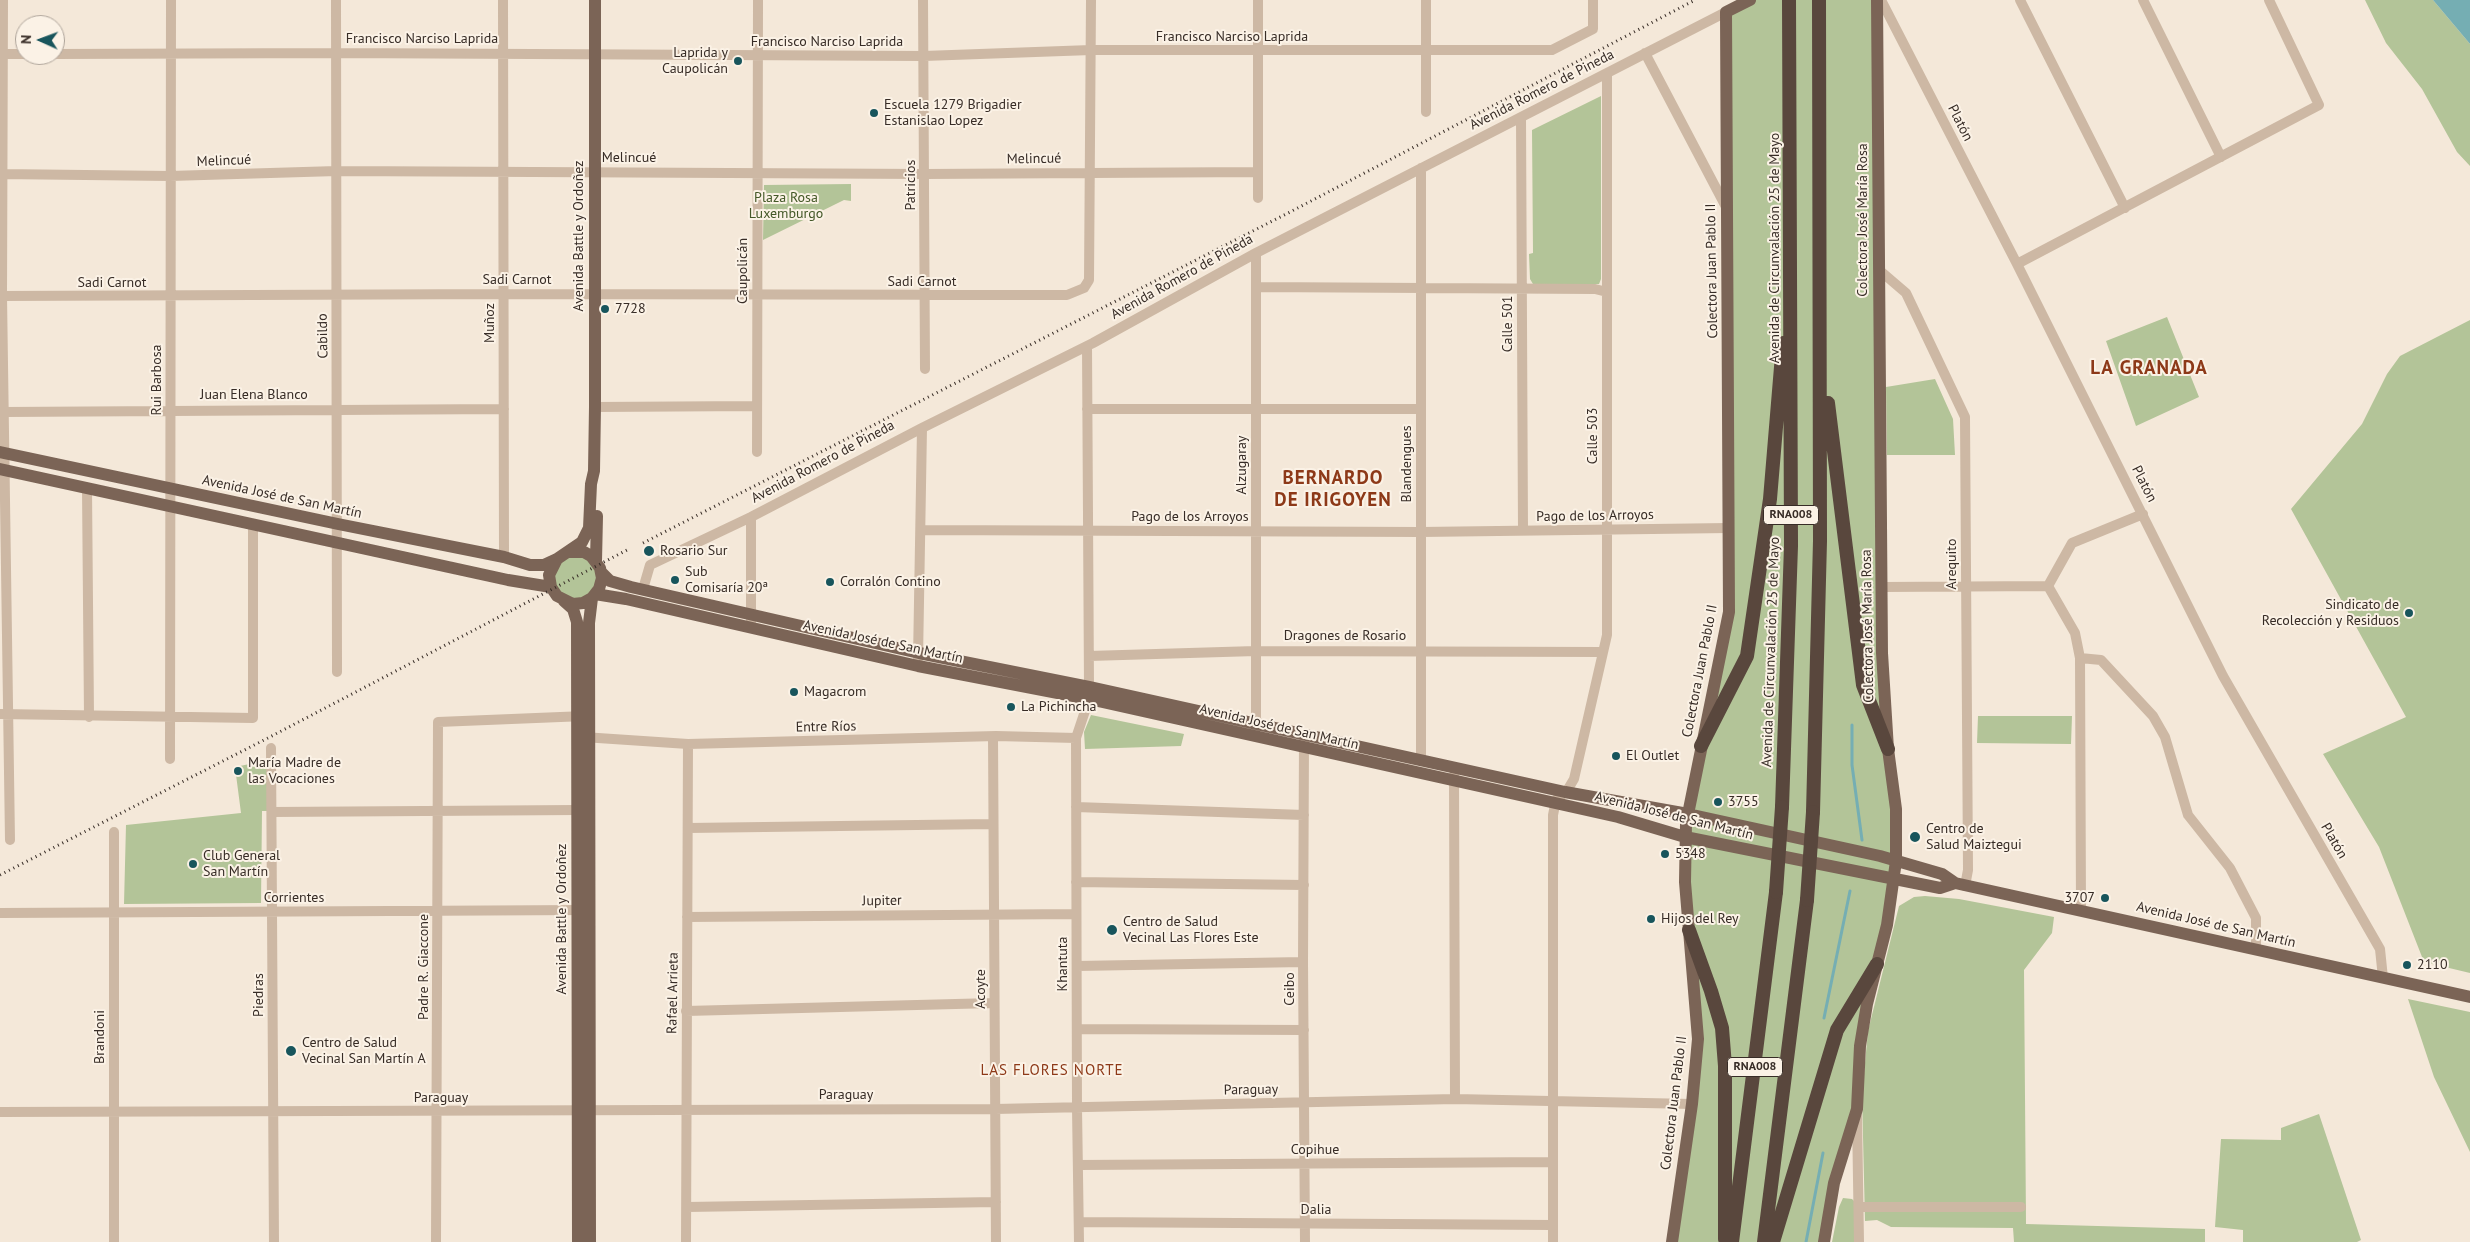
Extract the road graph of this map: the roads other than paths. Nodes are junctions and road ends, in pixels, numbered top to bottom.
1 (3, 0) edge
2 (170, 0) edge
3 (336, 0) edge
4 (503, 0) edge
5 (595, 0) edge
6 (758, 0) edge
7 (923, 0) edge
8 (1091, 0) edge
9 (1258, 0) edge
10 (1426, 0) edge
11 (1593, 0) edge
12 (1750, 0) edge
13 (1820, 0) edge
14 (1877, 0) edge
15 (1881, 0) edge
16 (2020, 0) edge
17 (2143, 0) edge
18 (2269, 0) edge
19 (1789, 6) edge
20 (1726, 12) junction
21 (1091, 50) junction
22 (1258, 52) junction
23 (1426, 52) junction
24 (336, 53) junction
25 (1645, 53) junction
26 (1, 54) edge
27 (15, 54) edge
28 (65, 54) edge
29 (503, 54) junction
30 (171, 55) junction
31 (595, 55) junction
32 (758, 55) junction
33 (924, 56) junction
34 (1607, 74) junction
35 (1426, 112) dead end
36 (1521, 118) junction
37 (2221, 157) junction
38 (1421, 168) junction
39 (337, 171) junction
40 (594, 172) junction
41 (1090, 172) junction
42 (1258, 172) junction
43 (503, 173) junction
44 (758, 173) junction
45 (2, 174) edge
46 (925, 174) junction
47 (170, 176) junction
48 (1258, 198) dead end
49 (1726, 207) junction
50 (2125, 208) junction
51 (1792, 223) junction
52 (1256, 253) junction
53 (2017, 264) junction
54 (1878, 269) junction
55 (1256, 287) junction
56 (1420, 287) junction
57 (1521, 289) junction
58 (1607, 292) junction
59 (336, 294) junction
60 (504, 294) junction
61 (595, 295) junction
62 (926, 295) junction
63 (1, 296) edge
64 (757, 296) junction
65 (170, 297) junction
66 (1820, 332) junction
67 (1087, 346) junction
68 (925, 369) dead end
69 (757, 406) junction
70 (595, 407) junction
71 (1256, 408) junction
72 (171, 409) junction
73 (337, 409) junction
74 (504, 409) junction
75 (1087, 409) junction
76 (1421, 409) junction
77 (4, 412) junction
78 (922, 428) junction
79 (2, 452) edge
80 (757, 452) dead end
81 (2, 470) edge
82 (594, 471) junction
83 (87, 488) junction
84 (171, 489) junction
85 (171, 506) junction
86 (2143, 514) junction
87 (751, 517) junction
88 (338, 524) junction
89 (253, 525) junction
90 (1730, 528) junction
91 (1607, 529) junction
92 (921, 530) junction
93 (1087, 530) junction
94 (1523, 530) junction
95 (1256, 531) junction
96 (1421, 532) junction
97 (337, 543) junction
98 (562, 555) junction
99 (504, 557) junction
100 (599, 567) junction
101 (1966, 585) junction
102 (2048, 586) junction
103 (551, 587) junction
104 (1882, 587) junction
105 (643, 589) junction
106 (594, 596) junction
107 (564, 601) junction
108 (751, 614) junction
109 (751, 628) junction
110 (1421, 650) junction
111 (1256, 651) junction
112 (1602, 652) junction
113 (1089, 656) junction
114 (2080, 658) junction
115 (918, 660) junction
116 (337, 672) dead end
117 (1089, 693) junction
118 (4, 715) edge
119 (583, 716) junction
120 (89, 717) junction
121 (170, 717) junction
122 (1256, 730) junction
123 (1305, 735) junction
124 (583, 737) junction
125 (993, 737) junction
126 (1076, 738) junction
127 (688, 744) junction
128 (1702, 746) junction
129 (272, 748) dead end
130 (1304, 748) junction
131 (1888, 749) junction
132 (170, 759) dead end
133 (1422, 761) junction
134 (1454, 774) junction
135 (1565, 792) junction
136 (1555, 803) junction
137 (1076, 808) junction
138 (577, 810) junction
139 (439, 811) junction
140 (272, 812) junction
141 (1688, 814) junction
142 (1304, 815) junction
143 (993, 824) junction
144 (688, 828) junction
145 (114, 832) dead end
146 (1685, 837) junction
147 (10, 840) dead end
148 (1896, 861) junction
149 (1894, 879) junction
150 (1076, 882) junction
151 (1960, 884) junction
152 (1304, 885) junction
153 (438, 910) junction
154 (583, 910) junction
155 (2081, 911) junction
156 (114, 912) junction
157 (272, 912) junction
158 (0, 913) edge
159 (994, 914) junction
160 (1076, 914) junction
161 (687, 917) junction
162 (1689, 930) junction
163 (2256, 950) junction
164 (1303, 962) junction
165 (1877, 964) junction
166 (1077, 966) junction
167 (2383, 978) junction
168 (2470, 998) edge
169 (994, 1003) junction
170 (686, 1011) junction
171 (1076, 1029) junction
172 (1304, 1030) junction
173 (1455, 1099) junction
174 (1551, 1100) junction
175 (1304, 1103) junction
176 (1692, 1104) junction
177 (1076, 1108) junction
178 (686, 1109) junction
179 (995, 1109) junction
180 (1857, 1109) junction
181 (437, 1111) junction
182 (583, 1111) junction
183 (0, 1112) edge
184 (114, 1112) junction
185 (273, 1112) junction
186 (1552, 1162) junction
187 (1079, 1164) junction
188 (1304, 1164) junction
189 (996, 1202) junction
190 (687, 1207) junction
191 (1859, 1207) junction
192 (2021, 1207) dead end
193 (1079, 1222) junction
194 (1305, 1224) junction
195 (1552, 1225) junction
196 (114, 1242) edge
197 (274, 1242) edge
198 (436, 1242) edge
199 (578, 1242) edge
200 (590, 1242) edge
201 (686, 1242) edge
202 (996, 1242) edge
203 (1079, 1242) edge
204 (1306, 1242) edge
205 (1553, 1242) edge
206 (1672, 1242) edge
207 (1725, 1242) edge
208 (1732, 1242) edge
209 (1764, 1242) edge
210 (1773, 1242) edge
211 (1824, 1242) edge
212 (1859, 1242) edge

1 - 26 street
2 - 30 street, Rui Barbosa
3 - 24 street, Cabildo
4 - 29 street, Muñoz
5 - 31 main road, Avenida Battle y Ordoñez
6 - 32 street, Caupolicán
7 - 33 street, Patricios
8 - 21 street
9 - 22 street
10 - 23 street
11 - 23 street, Francisco Narciso Laprida
12 - 20 main road, Avenida Romero de Pineda
13 - 66 highway, RNA008
14 - 54 main road, Colectora José María Rosa
15 - 53 street, Platón
16 - 50 street
17 - 37 street
18 - 37 street
19 - 51 highway, Avenida de Circunvalación 25 de Mayo / RNA008
20 - 25 street, Avenida Romero de Pineda
20 - 49 main road, Colectora Juan Pablo II
21 - 22 street, Francisco Narciso Laprida
21 - 33 street, Francisco Narciso Laprida
21 - 41 street
22 - 23 street, Francisco Narciso Laprida
22 - 42 street
23 - 35 street
24 - 29 street, Francisco Narciso Laprida
24 - 30 street, Francisco Narciso Laprida
24 - 39 street, Cabildo
25 - 34 street, Avenida Romero de Pineda
25 - 49 street
26 - 27 street
26 - 45 street
28 - 30 street, Francisco Narciso Laprida
29 - 31 street, Francisco Narciso Laprida
29 - 43 street, Muñoz
30 - 47 street, Rui Barbosa
31 - 32 street, Francisco Narciso Laprida
31 - 40 main road, Avenida Battle y Ordoñez
32 - 33 street, Francisco Narciso Laprida
32 - 44 street, Caupolicán
33 - 46 street, Patricios
34 - 36 street, Avenida Romero de Pineda
34 - 58 street, Calle 503
36 - 38 street, Avenida Romero de Pineda
36 - 57 street, Calle 501
37 - 50 street
38 - 52 street, Avenida Romero de Pineda
38 - 56 street, Blandengues
39 - 43 street, Melincué
39 - 47 street, Melincué
39 - 59 street, Cabildo
40 - 43 street, Melincué
40 - 44 street, Melincué
40 - 61 main road, Avenida Battle y Ordoñez
41 - 42 street, Melincué
41 - 46 street, Melincué
41 - 62 street, Sadi Carnot
42 - 48 street
43 - 60 street, Muñoz
44 - 46 street, Melincué
44 - 64 street, Caupolicán
45 - 47 street, Melincué
45 - 63 street
46 - 62 street, Patricios
47 - 65 street, Rui Barbosa
49 - 90 main road, Colectora Juan Pablo II
50 - 53 street
51 - 128 highway, RNA008
51 - 208 highway, Avenida de Circunvalación 25 de Mayo / RNA008, bridge
52 - 55 street, Alzugaray
52 - 67 street, Avenida Romero de Pineda
53 - 86 street, Platón
54 - 101 street, Arequito
54 - 104 main road, Colectora José María Rosa
55 - 56 street
55 - 71 street, Alzugaray
56 - 57 street
56 - 76 street, Blandengues
57 - 58 street
57 - 94 street, Calle 501
58 - 91 street, Calle 503
59 - 60 street, Sadi Carnot
59 - 65 street, Sadi Carnot
59 - 73 street, Cabildo
60 - 61 street, Sadi Carnot
60 - 74 street, Muñoz
61 - 64 street, Sadi Carnot
61 - 70 main road, Avenida Battle y Ordoñez
62 - 64 street, Sadi Carnot
62 - 68 street, Patricios
63 - 65 street, Sadi Carnot
63 - 77 street
64 - 69 street, Caupolicán
65 - 72 street, Rui Barbosa
66 - 131 highway
66 - 209 highway, RNA008, bridge
67 - 75 street, Khantuta
67 - 78 street, Avenida Romero de Pineda
69 - 70 street
69 - 80 street, Caupolicán
70 - 82 main road, Avenida Battle y Ordoñez
71 - 75 street
71 - 76 street
71 - 95 street, Alzugaray
72 - 73 street, Juan Elena Blanco
72 - 77 street, Juan Elena Blanco
72 - 84 street, Rui Barbosa
73 - 74 street, Juan Elena Blanco
73 - 88 street, Cabildo
74 - 99 street, Muñoz
75 - 93 street, Khantuta
76 - 96 street, Blandengues
77 - 79 street
78 - 87 street, Avenida Romero de Pineda
78 - 92 street
79 - 81 street
79 - 84 main road, Avenida José de San Martín
81 - 83 main road
81 - 118 street
82 - 98 main road, Avenida Battle y Ordoñez
82 - 100 main road, Avenida Battle y Ordoñez
83 - 85 main road
83 - 120 street
84 - 85 street, Rui Barbosa
84 - 88 main road, Avenida José de San Martín
85 - 89 main road
85 - 121 street, Rui Barbosa
86 - 102 street
86 - 167 street, Platón
87 - 105 street, Avenida Romero de Pineda
87 - 108 street
88 - 97 street, Cabildo
88 - 99 main road, Avenida José de San Martín
89 - 97 main road
89 - 121 street
90 - 91 street, Pago de los Arroyos
90 - 128 main road, Colectora Juan Pablo II
91 - 94 street, Pago de los Arroyos
91 - 112 street, Calle 503
92 - 93 street, Pago de los Arroyos
92 - 115 street
93 - 95 street, Pago de los Arroyos
93 - 113 street, Khantuta
94 - 96 street, Pago de los Arroyos
95 - 96 street, Pago de los Arroyos
95 - 111 street, Alzugaray
96 - 110 street, Blandengues
97 - 103 main road
97 - 116 street, Cabildo
98 - 99 main road, Avenida José de San Martín
98 - 100 main road
98 - 103 main road
100 - 105 main road, Avenida José de San Martín
100 - 106 main road
101 - 102 street
101 - 104 street
101 - 151 street, Arequito
102 - 114 street
103 - 107 main road
104 - 131 main road, Colectora José María Rosa
105 - 108 main road, Avenida José de San Martín
106 - 107 main road
106 - 109 main road, Avenida José de San Martín
106 - 119 main road, Avenida Battle y Ordoñez
107 - 119 main road, Avenida Battle y Ordoñez
108 - 109 street
108 - 115 main road, Avenida José de San Martín
109 - 115 main road, Avenida José de San Martín
110 - 111 street, Dragones de Rosario
110 - 112 street, Dragones de Rosario
110 - 133 street, Blandengues
111 - 113 street, Dragones de Rosario
111 - 122 street, Alzugaray
112 - 135 street, Calle 503
113 - 117 street, Khantuta
114 - 155 street
114 - 163 street
115 - 117 main road, Avenida José de San Martín
117 - 122 main road, Avenida José de San Martín
117 - 126 street, Khantuta
118 - 120 street
118 - 147 street
119 - 124 main road, Avenida Battle y Ordoñez
119 - 139 street, Padre R. Giaccone
120 - 121 street
121 - 132 street, Rui Barbosa
122 - 123 main road, Avenida José de San Martín
122 - 130 main road, Avenida José de San Martín
123 - 130 street, Ceibo
123 - 133 main road, Avenida José de San Martín
124 - 127 street, Entre Ríos
124 - 138 main road, Avenida Battle y Ordoñez
124 - 154 main road, Avenida Battle y Ordoñez
125 - 126 street, Entre Ríos
125 - 127 street, Entre Ríos
125 - 143 street, Acoyte
126 - 137 street, Khantuta
127 - 144 street, Rafael Arrieta
128 - 141 main road, Colectora Juan Pablo II
129 - 140 street, Piedras
130 - 134 main road, Avenida José de San Martín
130 - 142 street, Ceibo
131 - 148 main road, Colectora José María Rosa
133 - 134 main road, Avenida José de San Martín
134 - 135 main road, Avenida José de San Martín
134 - 136 main road, Avenida José de San Martín
134 - 173 street
135 - 136 street, Calle 503
135 - 141 main road, Avenida José de San Martín
136 - 146 main road, Avenida José de San Martín
136 - 174 street
137 - 142 street
137 - 150 street, Khantuta
138 - 139 street
138 - 154 main road, Avenida Battle y Ordoñez
139 - 140 street
139 - 153 street, Padre R. Giaccone
140 - 157 street, Piedras
141 - 146 main road, Colectora Juan Pablo II
141 - 148 main road, Avenida José de San Martín
142 - 152 street, Ceibo
143 - 144 street
143 - 159 street, Acoyte
144 - 161 street, Rafael Arrieta
145 - 156 street, Brandoni
146 - 149 main road, Avenida José de San Martín
146 - 162 main road, Colectora Juan Pablo II
148 - 149 main road, Colectora José María Rosa
148 - 151 main road, Avenida José de San Martín
149 - 151 main road, Avenida José de San Martín
149 - 165 main road, Colectora José María Rosa
150 - 152 street
150 - 160 street, Khantuta
151 - 155 main road, Avenida José de San Martín
152 - 164 street, Ceibo
153 - 154 street, Corrientes
153 - 157 street, Corrientes
153 - 181 street, Padre R. Giaccone
154 - 182 main road, Avenida Battle y Ordoñez
155 - 163 main road, Avenida José de San Martín
156 - 157 street, Corrientes
156 - 158 street, Corrientes
156 - 184 street, Brandoni
157 - 185 street, Piedras
159 - 160 street, Jupiter
159 - 161 street, Jupiter
159 - 169 street, Acoyte
160 - 166 street, Khantuta
161 - 170 street, Rafael Arrieta
162 - 176 main road, Colectora Juan Pablo II
162 - 207 highway
163 - 167 main road, Avenida José de San Martín
164 - 166 street
164 - 172 street, Ceibo
165 - 180 main road, Colectora José María Rosa
165 - 210 highway
166 - 171 street, Khantuta
167 - 168 main road, Avenida José de San Martín
169 - 170 street
169 - 179 street, Acoyte
170 - 178 street, Rafael Arrieta
171 - 172 street
171 - 177 street, Khantuta
172 - 175 street, Ceibo
173 - 174 street, Paraguay
173 - 175 street, Paraguay
174 - 176 street, Paraguay
174 - 186 street
175 - 177 street, Paraguay
175 - 188 street, Ceibo
176 - 206 main road, Colectora Juan Pablo II
177 - 179 street, Paraguay
177 - 187 street, Khantuta
178 - 179 street, Paraguay
178 - 182 street, Paraguay
178 - 190 street, Rafael Arrieta
179 - 189 street, Acoyte
180 - 191 street
180 - 211 main road, Colectora José María Rosa
181 - 182 street, Paraguay
181 - 185 street, Paraguay
181 - 198 street, Padre R. Giaccone
182 - 199 main road, Avenida Battle y Ordoñez
182 - 200 main road, Avenida Battle y Ordoñez
183 - 184 street, Paraguay
184 - 185 street, Paraguay
184 - 196 street, Brandoni
185 - 197 street, Piedras
186 - 188 street, Copihue
186 - 195 street
187 - 188 street, Copihue
187 - 193 street, Khantuta
188 - 194 street, Ceibo
189 - 190 street
189 - 202 street, Acoyte
190 - 201 street, Rafael Arrieta
191 - 192 street
191 - 212 street
193 - 194 street, Dalia
193 - 203 street, Khantuta
194 - 195 street, Dalia
194 - 204 street, Ceibo
195 - 205 street

